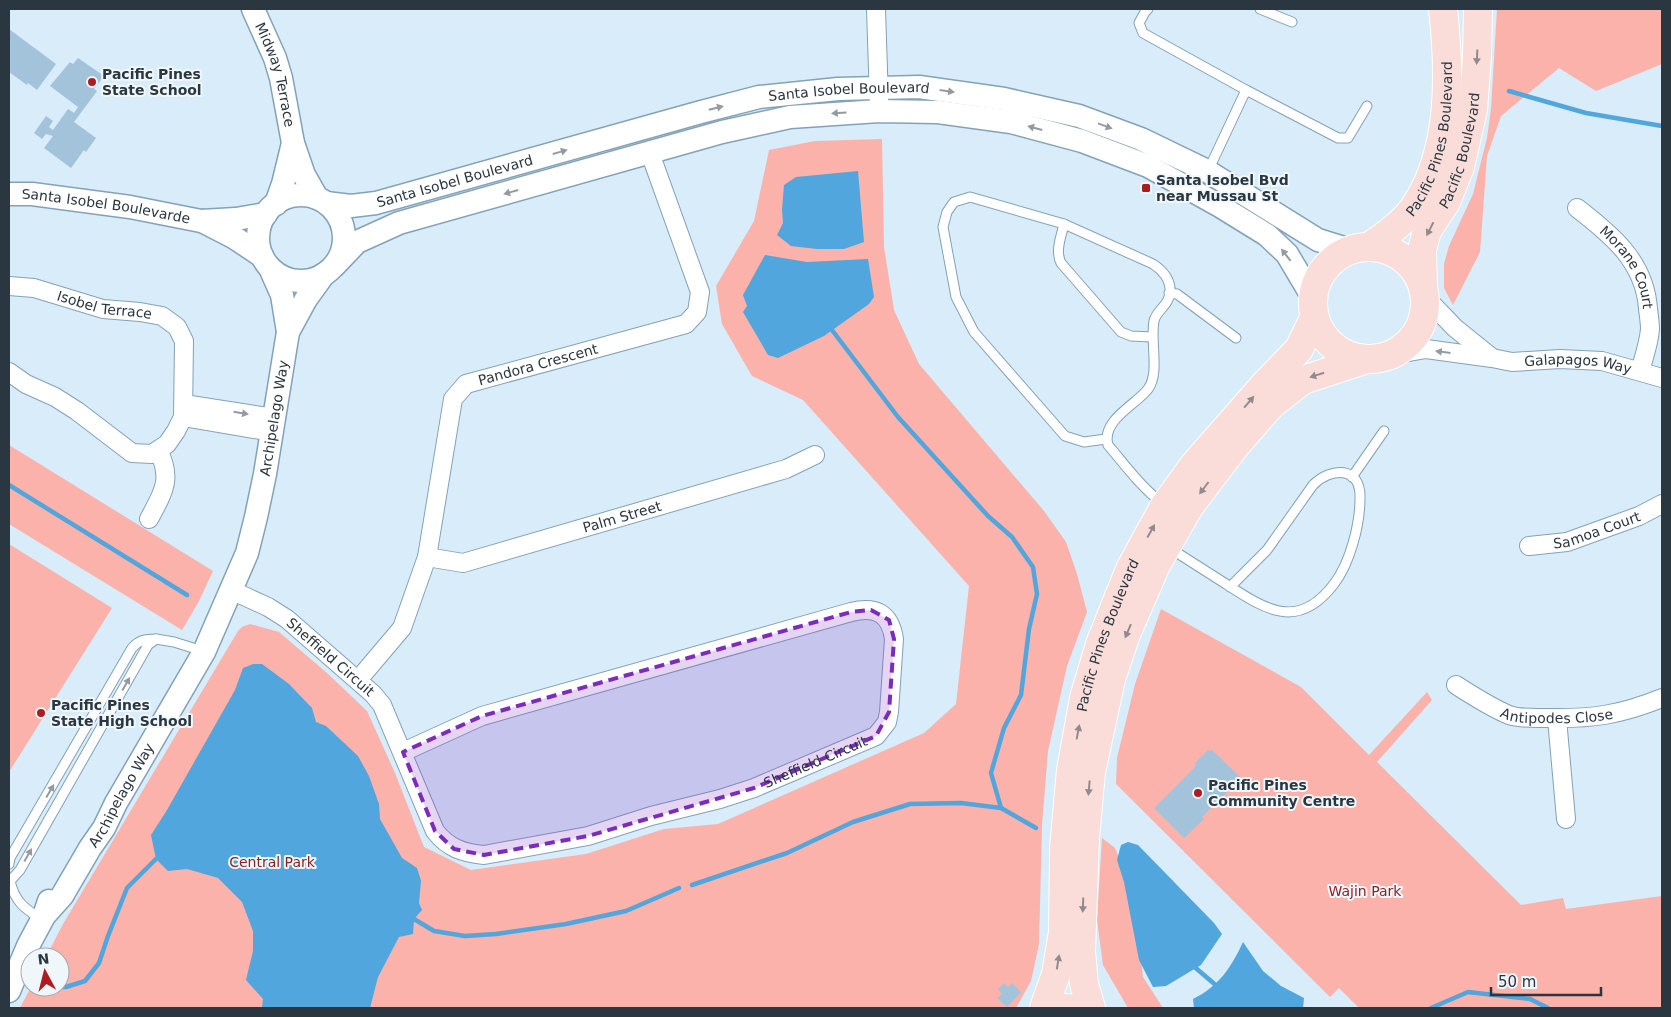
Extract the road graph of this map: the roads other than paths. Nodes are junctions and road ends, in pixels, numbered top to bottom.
1 (253, 9) edge
2 (876, 9) edge
3 (1148, 9) edge
4 (1260, 9) edge
5 (1443, 9) edge
6 (1478, 9) edge
7 (1292, 22) dead end
8 (880, 88) junction
9 (1246, 90) junction
10 (1367, 106) dead end
11 (879, 111) junction
12 (293, 143) junction
13 (650, 153) junction
14 (1208, 171) junction
15 (9, 194) edge
16 (322, 200) junction
17 (1578, 208) dead end
18 (271, 209) junction
19 (201, 221) junction
20 (1064, 224) junction
21 (1360, 248) junction
22 (266, 262) junction
23 (330, 269) junction
24 (9, 286) edge
25 (1424, 292) junction
26 (1170, 293) junction
27 (1313, 307) junction
28 (288, 332) junction
29 (1152, 337) junction
30 (1236, 338) dead end
31 (1392, 355) junction
32 (1492, 358) junction
33 (1364, 360) junction
34 (1640, 370) junction
35 (9, 372) edge
36 (1662, 378) edge
37 (183, 411) junction
38 (273, 425) junction
39 (1384, 431) dead end
40 (1106, 439) junction
41 (158, 450) junction
42 (815, 455) dead end
43 (1352, 477) junction
44 (1662, 504) edge
45 (1165, 505) junction
46 (149, 519) dead end
47 (1529, 546) dead end
48 (1167, 547) junction
49 (426, 557) junction
50 (1230, 586) junction
51 (231, 590) junction
52 (156, 639) junction
53 (193, 648) junction
54 (358, 680) junction
55 (1456, 685) dead end
56 (1662, 698) edge
57 (1558, 719) junction
58 (403, 752) junction
59 (1566, 819) dead end
60 (9, 864) edge
61 (9, 878) edge
62 (43, 918) junction
63 (9, 991) edge
64 (1044, 1008) edge
65 (1091, 1008) edge

1 - 12 street, Midway Terrace
2 - 8 street
3 - 9 lane
4 - 7 lane
5 - 21 main road, Pacific Pines Boulevard
6 -> 25 main road, Pacific Boulevard
8 - 11 street
8 -> 14 street, Santa Isobel Boulevard
16 -> 8 street, Santa Isobel Boulevard
9 - 10 lane
9 - 14 lane
11 -> 13 street, Santa Isobel Boulevard
27 -> 11 street, Santa Isobel Boulevard
12 - 16 street, Midway Terrace
12 - 18 street, Midway Terrace
13 -> 23 street, Santa Isobel Boulevard
13 - 49 street, Pandora Crescent
14 - 21 street, Santa Isobel Boulevard
15 - 19 street, Santa Isobel Boulevarde
16 - 18 street
16 - 23 street
17 - 34 street, Morane Court
18 - 19 street, Santa Isobel Boulevarde
18 - 22 street
19 - 22 street, Santa Isobel Boulevarde
20 - 26 lane
20 - 29 lane
20 - 40 lane
21 - 25 main road
21 - 27 main road
22 - 23 street
22 - 28 street, Archipelago Way
23 - 28 street, Archipelago Way
24 - 37 street, Isobel Terrace
25 - 31 main road
25 - 32 street
26 - 29 lane
26 - 30 lane
27 - 33 main road
45 -> 27 main road, Pacific Pines Boulevard
28 - 38 street, Archipelago Way
29 - 40 lane
32 -> 31 street, Galapagos Way
31 - 33 main road
32 - 34 street, Galapagos Way
33 -> 48 main road, Pacific Pines Boulevard
34 - 36 street, Galapagos Way
35 - 41 street
37 - 38 street
37 - 41 street, Isobel Terrace
38 - 51 street, Archipelago Way
39 - 43 lane
40 - 45 lane
41 - 46 street
42 - 49 street, Palm Street
43 - 50 lane
43 - 50 lane
44 - 47 street, Samoa Court
64 -> 45 main road, Pacific Pines Boulevard
48 - 50 lane
48 -> 65 main road, Pacific Pines Boulevard
49 - 54 street, Pandora Crescent
51 - 53 street, Archipelago Way
51 - 54 street, Sheffield Circuit
51 - 62 street, Archipelago Way
52 - 53 lane
60 -> 52 lane
61 -> 52 lane
53 - 62 street, Archipelago Way
54 - 58 street, Sheffield Circuit
55 - 57 street, Antipodes Close
56 - 57 street, Antipodes Close
57 - 59 street
58 - 58 street, Sheffield Circuit
61 - 62 lane
62 - 63 street, Archipelago Way

